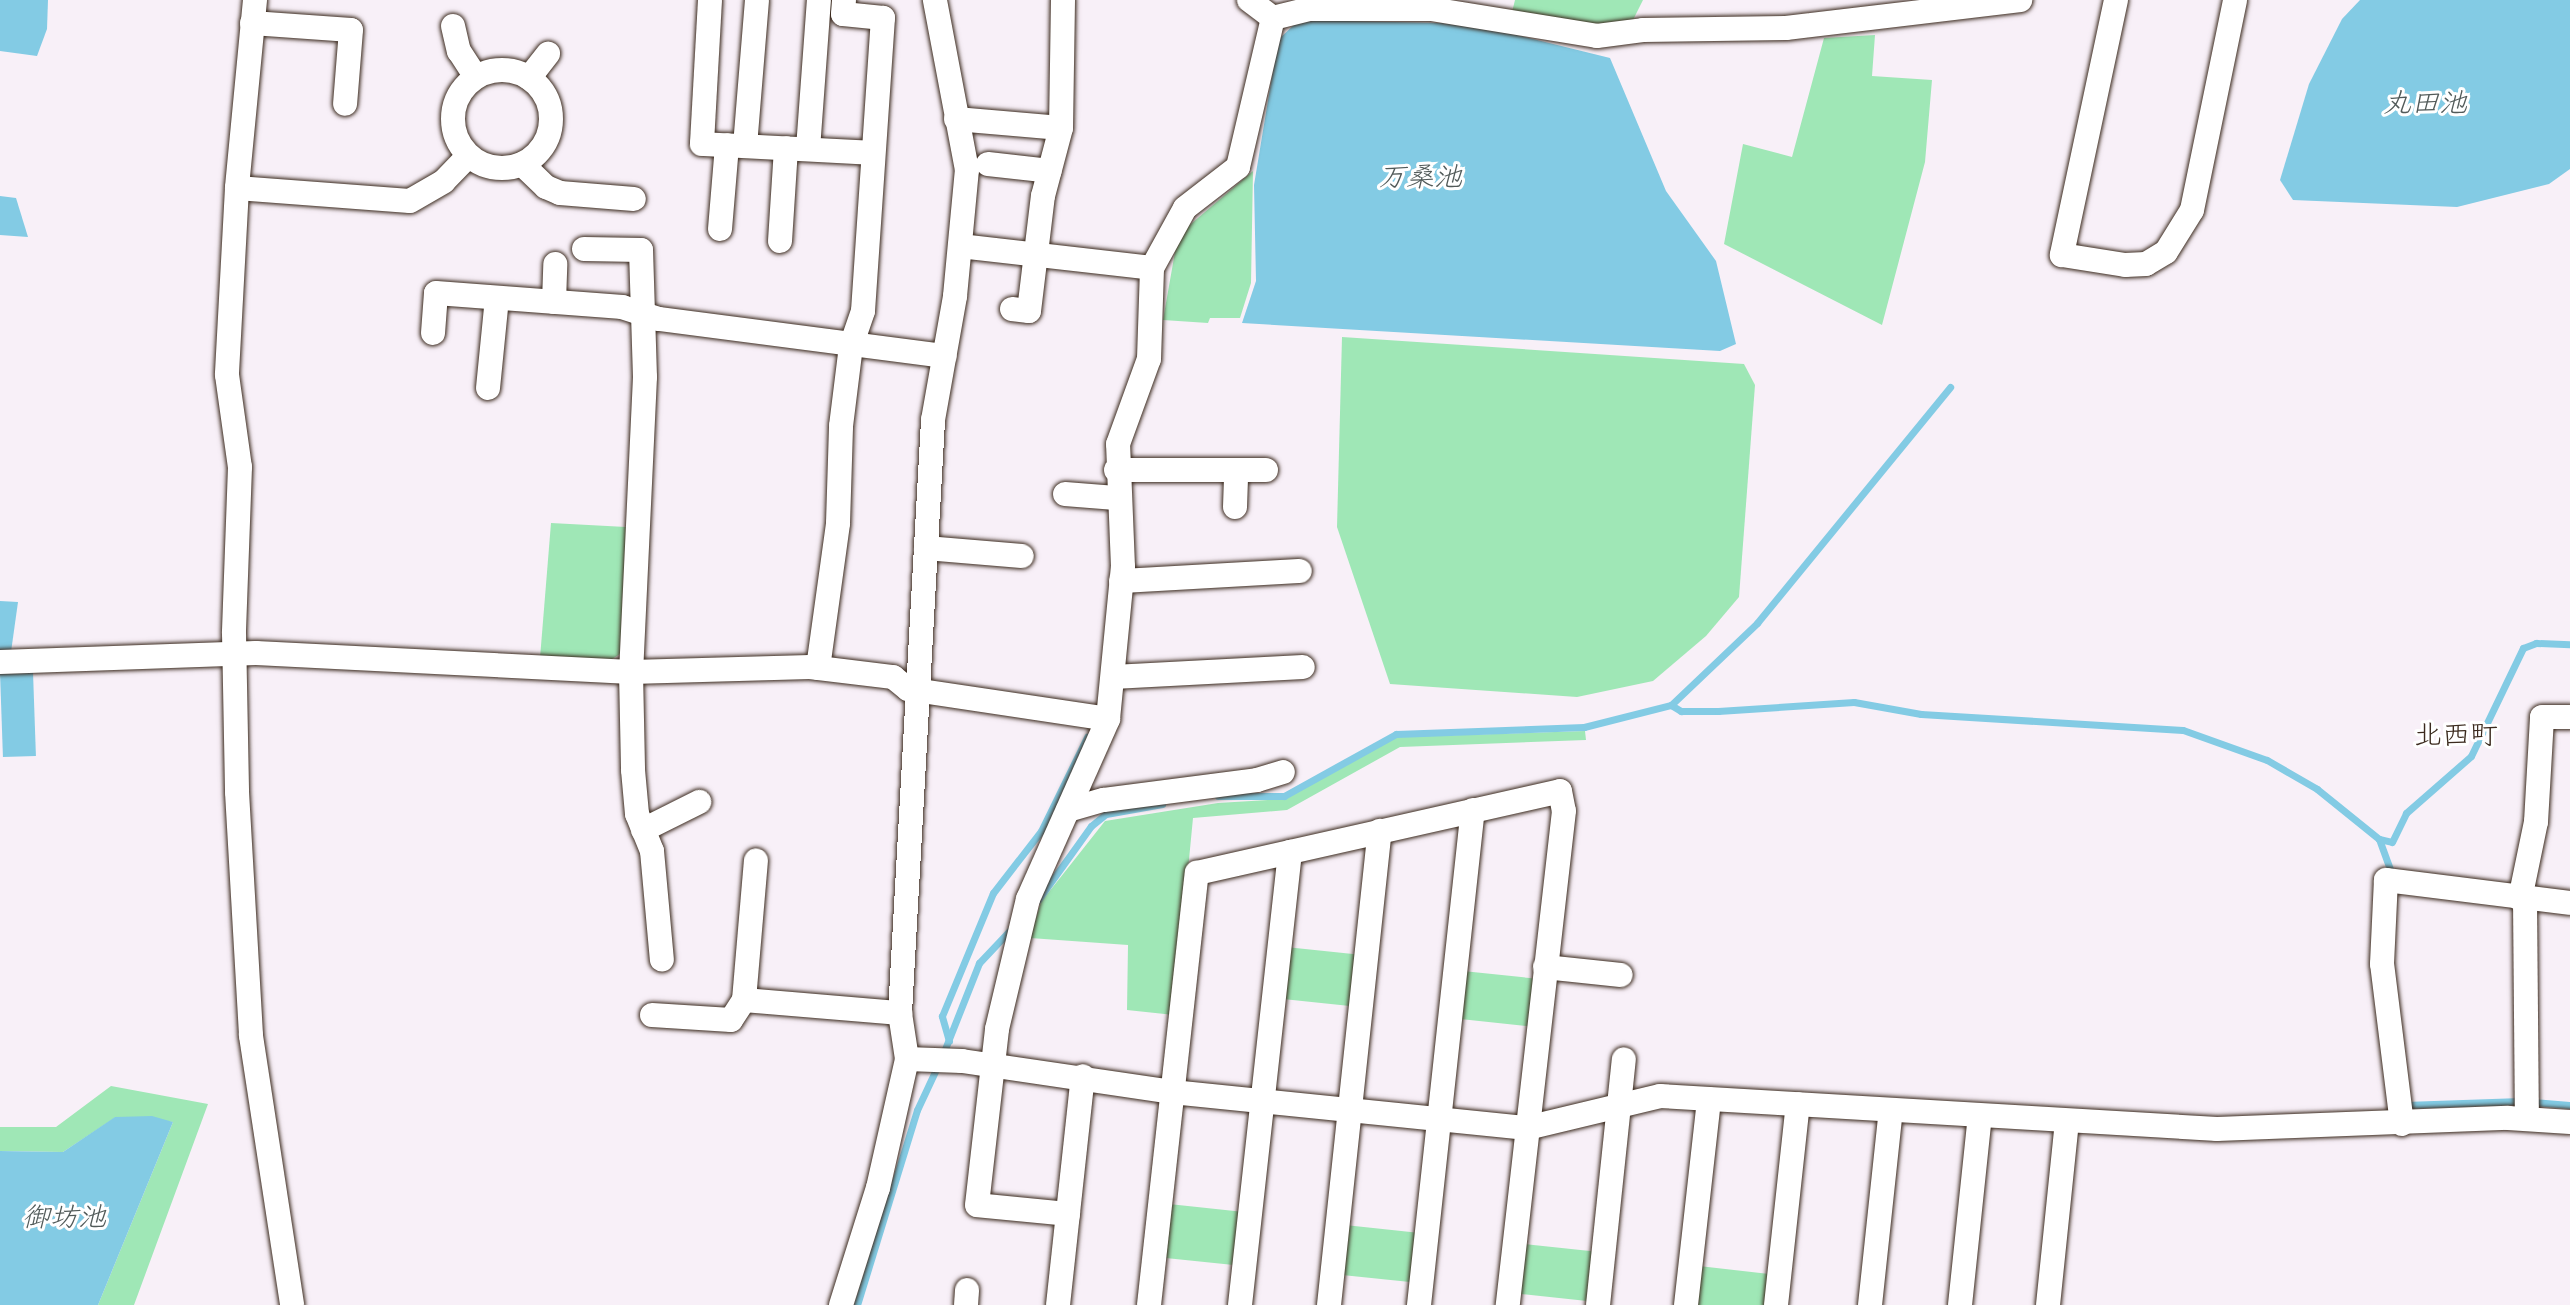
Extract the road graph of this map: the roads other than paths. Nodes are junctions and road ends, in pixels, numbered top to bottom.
1 (710, 0) edge
2 (757, 0) edge
3 (819, 0) edge
4 (844, 0) edge
5 (935, 0) edge
6 (1063, 0) edge
7 (1249, 0) edge
8 (2020, 0) edge
9 (2116, 0) edge
10 (2235, 0) edge
11 (254, 12) edge
12 (1273, 18) junction
13 (453, 26) dead end
14 (548, 54) dead end
15 (476, 77) junction
16 (529, 78) junction
17 (345, 104) dead end
18 (956, 119) junction
19 (1061, 128) junction
20 (736, 145) junction
21 (797, 149) junction
22 (873, 153) junction
23 (468, 156) junction
24 (522, 164) junction
25 (988, 164) dead end
26 (1050, 171) junction
27 (237, 188) junction
28 (634, 199) dead end
29 (720, 229) dead end
30 (780, 241) dead end
31 (960, 246) junction
32 (584, 249) dead end
33 (1037, 254) junction
34 (555, 264) dead end
35 (1152, 268) junction
36 (497, 298) junction
37 (554, 302) junction
38 (1012, 309) dead end
39 (640, 313) junction
40 (433, 333) dead end
41 (851, 346) junction
42 (945, 356) junction
43 (488, 388) dead end
44 (1116, 470) junction
45 (1236, 470) junction
46 (1266, 470) dead end
47 (1065, 494) dead end
48 (1116, 498) junction
49 (1235, 507) dead end
50 (926, 548) junction
51 (1022, 556) dead end
52 (1300, 571) dead end
53 (1121, 581) junction
54 (234, 654) junction
55 (0, 662) edge
56 (1303, 667) dead end
57 (818, 668) junction
58 (631, 672) junction
59 (1113, 677) junction
60 (920, 690) junction
61 (2570, 717) edge
62 (1108, 719) junction
63 (1283, 772) dead end
64 (699, 802) dead end
65 (1068, 810) junction
66 (1473, 810) junction
67 (643, 830) junction
68 (1380, 831) junction
69 (1290, 852) junction
70 (756, 861) dead end
71 (2523, 900) junction
72 (2570, 903) edge
73 (662, 960) dead end
74 (1545, 967) junction
75 (1621, 975) dead end
76 (744, 1000) junction
77 (900, 1013) junction
78 (652, 1015) dead end
79 (914, 1059) junction
80 (1624, 1059) dead end
81 (993, 1064) junction
82 (1083, 1076) junction
83 (1172, 1092) junction
84 (1709, 1099) junction
85 (1262, 1101) junction
86 (1798, 1104) junction
87 (1619, 1106) junction
88 (2527, 1107) junction
89 (1351, 1110) junction
90 (1891, 1110) junction
91 (1980, 1116) junction
92 (1440, 1119) junction
93 (2067, 1121) junction
94 (2570, 1122) edge
95 (2402, 1124) junction
96 (1527, 1128) junction
97 (1068, 1214) junction
98 (292, 1305) edge
99 (841, 1305) edge
100 (1058, 1305) edge
101 (1149, 1305) edge
102 (1240, 1305) edge
103 (1329, 1305) edge
104 (1419, 1305) edge
105 (1508, 1305) edge
106 (1598, 1305) edge
107 (1686, 1305) edge
108 (1776, 1305) edge
109 (1870, 1305) edge
110 (1960, 1305) edge
111 (2048, 1305) edge

1 - 20 street
2 - 20 street
3 - 21 street
4 - 22 street
5 - 18 street
6 - 19 street
7 - 12 street
8 - 12 street
9 - 10 street
11 - 17 street
11 - 27 street
12 - 35 street
13 - 15 street
14 - 16 street
15 - 16 street
15 - 23 street
16 - 24 street
18 - 19 street
18 - 31 street
19 - 26 street
20 - 21 street
20 - 29 street
21 - 22 street
21 - 30 street
22 - 41 street
23 - 24 street
23 - 27 street
24 - 28 street
25 - 26 street
26 - 33 street
27 - 54 street
31 - 33 street
31 - 42 street
32 - 39 street
33 - 35 street
33 - 38 street
34 - 37 street
35 - 44 street
36 - 37 street
36 - 40 street
36 - 43 street
37 - 39 street
39 - 41 street
39 - 58 street
41 - 42 street
41 - 57 street
42 - 50 street
44 - 45 street
44 - 48 street
45 - 46 street
45 - 49 street
47 - 48 street
48 - 53 street
50 - 51 street
50 - 60 street
52 - 53 street
53 - 59 street
54 - 55 street
54 - 58 street
54 - 98 street
56 - 59 street
57 - 58 street
57 - 60 street
58 - 67 street
59 - 62 street
60 - 62 street
60 - 77 street
61 - 71 street
62 - 65 street
63 - 65 street
64 - 67 street
65 - 81 street
66 - 68 street
66 - 74 street
66 - 92 street
67 - 73 street
68 - 69 street
68 - 89 street
69 - 83 street
69 - 85 street
70 - 76 street
71 - 72 street
71 - 88 street
71 - 95 street
74 - 75 street
74 - 96 street
76 - 77 street
76 - 78 street
77 - 79 street
79 - 81 street
79 - 99 street
80 - 87 street
81 - 82 street
81 - 97 street
82 - 83 street
82 - 97 street
83 - 85 street
83 - 101 street
84 - 86 street
84 - 87 street
84 - 107 street
85 - 89 street
85 - 102 street
86 - 90 street
86 - 108 street
87 - 96 street
87 - 106 street
88 - 94 street
88 - 95 street
89 - 92 street
89 - 103 street
90 - 91 street
90 - 109 street
91 - 93 street
91 - 110 street
92 - 96 street
92 - 104 street
93 - 95 street
93 - 111 street
96 - 105 street
97 - 100 street

